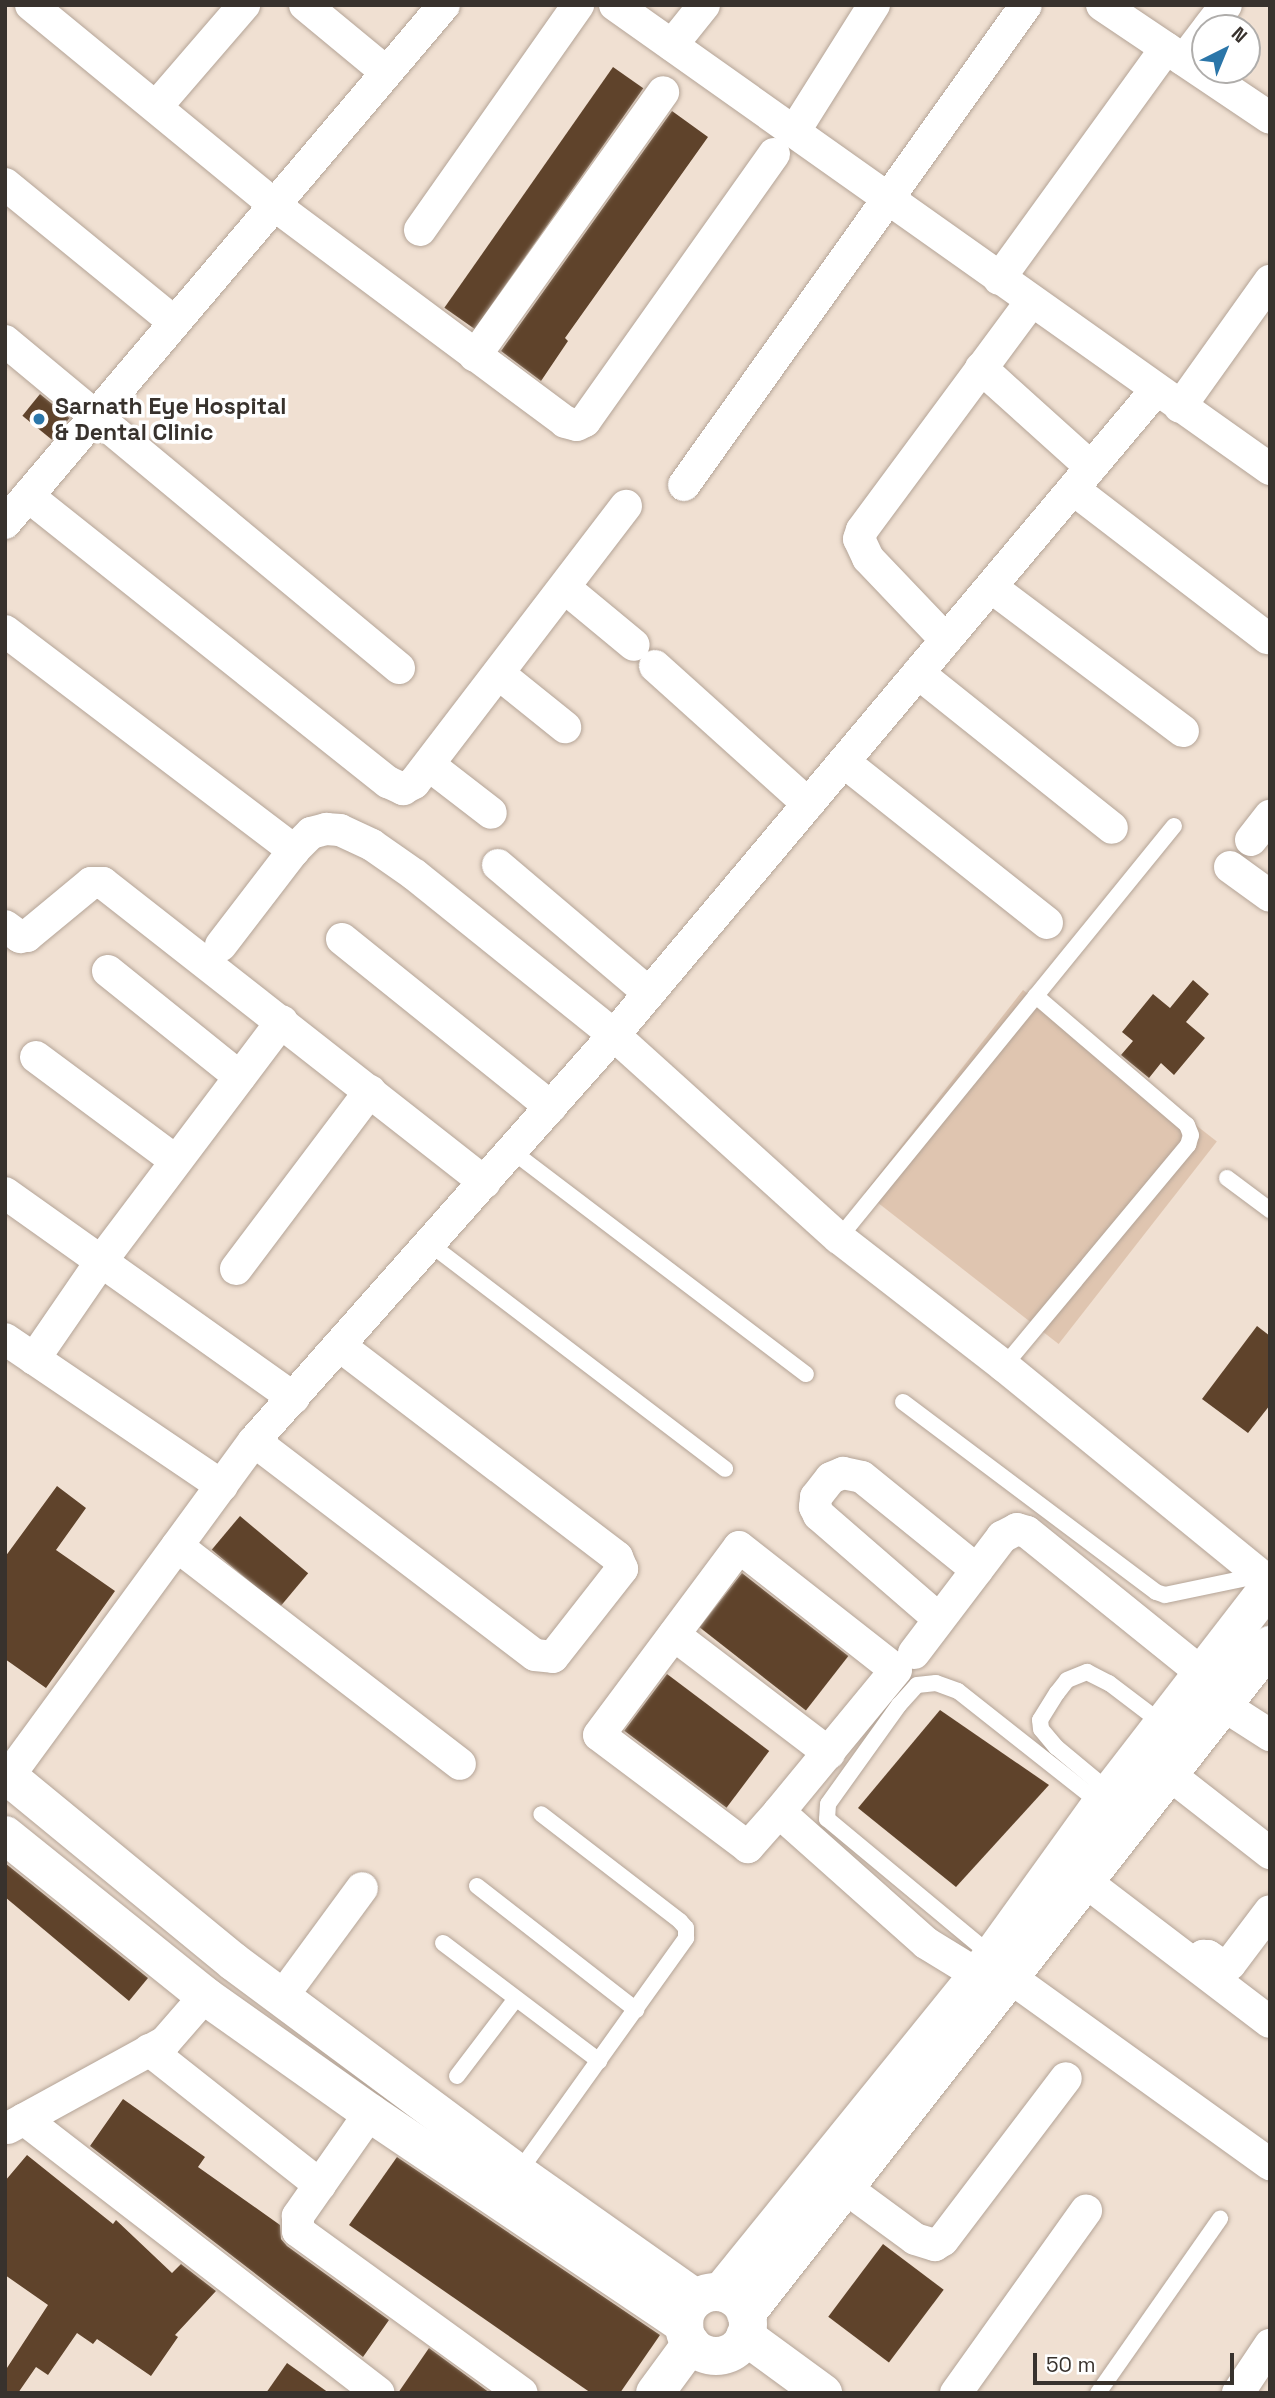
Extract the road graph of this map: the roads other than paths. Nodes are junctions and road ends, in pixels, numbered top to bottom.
1 (32, 5) edge
2 (244, 5) edge
3 (305, 5) edge
4 (444, 5) edge
5 (578, 5) edge
6 (615, 5) edge
7 (704, 5) edge
8 (874, 5) edge
9 (1026, 5) edge
10 (1102, 5) edge
11 (1191, 42) edge
12 (672, 46) junction
13 (1175, 54) junction
14 (386, 72) junction
15 (663, 92) dead end
16 (156, 107) junction
17 (1270, 118) edge
18 (784, 143) junction
19 (5, 184) edge
20 (888, 200) junction
21 (273, 204) junction
22 (420, 230) dead end
23 (999, 279) junction
24 (1270, 281) edge
25 (1031, 302) junction
26 (174, 322) junction
27 (5, 341) edge
28 (475, 356) junction
29 (981, 368) junction
30 (1168, 399) junction
31 (94, 417) junction
32 (1270, 468) edge
33 (1082, 478) junction
34 (684, 485) dead end
35 (14, 506) edge
36 (626, 506) dead end
37 (991, 587) junction
38 (565, 588) junction
39 (5, 631) edge
40 (1267, 638) dead end
41 (946, 640) junction
42 (398, 668) dead end
43 (918, 673) junction
44 (499, 674) junction
45 (565, 727) dead end
46 (1184, 731) dead end
47 (844, 762) junction
48 (429, 765) junction
49 (808, 804) junction
50 (491, 813) dead end
51 (1174, 826) dead end
52 (1112, 828) dead end
53 (294, 850) junction
54 (498, 865) dead end
55 (1230, 866) dead end
56 (1270, 896) edge
57 (1047, 923) dead end
58 (5, 926) edge
59 (342, 939) dead end
60 (221, 945) dead end
61 (108, 971) dead end
62 (649, 993) junction
63 (1036, 996) junction
64 (282, 1021) junction
65 (614, 1035) junction
66 (36, 1058) dead end
67 (240, 1077) junction
68 (370, 1091) junction
69 (551, 1107) junction
70 (512, 1151) junction
71 (176, 1161) junction
72 (1227, 1178) dead end
73 (485, 1182) junction
74 (5, 1193) edge
75 (1270, 1210) edge
76 (839, 1238) junction
77 (430, 1244) junction
78 (102, 1260) junction
79 (236, 1269) dead end
80 (5, 1339) edge
81 (340, 1346) junction
82 (34, 1359) junction
83 (1004, 1366) junction
84 (806, 1374) dead end
85 (293, 1398) junction
86 (903, 1402) dead end
87 (254, 1441) junction
88 (725, 1469) dead end
89 (222, 1486) junction
90 (177, 1546) junction
91 (977, 1570) junction
92 (1267, 1581) edge
93 (939, 1619) junction
94 (674, 1634) junction
95 (1270, 1645) edge
96 (914, 1653) dead end
97 (1203, 1674) junction
98 (1223, 1705) junction
99 (1164, 1725) junction
100 (1270, 1735) edge
101 (830, 1753) junction
102 (460, 1764) dead end
103 (1170, 1775) junction
104 (7, 1778) edge
105 (1107, 1798) junction
106 (779, 1811) junction
107 (541, 1814) dead end
108 (5, 1835) edge
109 (1270, 1853) edge
110 (1086, 1882) junction
111 (477, 1886) dead end
112 (362, 1888) dead end
113 (1270, 1911) edge
114 (443, 1943) dead end
115 (1195, 1965) junction
116 (993, 1969) junction
117 (205, 1996) junction
118 (282, 1997) junction
119 (515, 2000) junction
120 (636, 2010) junction
121 (1270, 2022) edge
122 (149, 2050) junction
123 (599, 2061) junction
124 (457, 2076) dead end
125 (1066, 2078) dead end
126 (370, 2113) junction
127 (15, 2124) edge
128 (1270, 2164) edge
129 (518, 2173) junction
130 (320, 2185) junction
131 (847, 2189) junction
132 (1086, 2211) dead end
133 (1220, 2219) dead end
134 (715, 2327) junction
135 (1270, 2345) edge
136 (379, 2393) edge
137 (522, 2393) edge
138 (655, 2393) edge
139 (687, 2393) edge
140 (780, 2393) edge
141 (823, 2393) edge
142 (956, 2393) edge
143 (1098, 2393) edge
144 (1238, 2393) edge

1 - 16 street
2 - 16 street
3 - 14 street
4 - 14 street
5 - 22 street
6 - 12 street
7 - 12 street
8 - 18 street
9 - 20 street
10 - 13 street
11 - 13 street
12 - 18 street
13 - 17 street
13 - 23 street
14 - 21 street
15 - 28 street
16 - 21 street
18 - 20 street
18 - 28 street
19 - 26 street
20 - 23 street
20 - 34 street
21 - 26 street
21 - 28 street
23 - 25 street
24 - 30 street
25 - 29 street
25 - 30 street
26 - 31 street
27 - 31 street
29 - 33 street
29 - 41 street
30 - 32 street
30 - 33 street
31 - 35 street
31 - 42 street
33 - 37 street
33 - 40 street
35 - 48 street
36 - 38 street
37 - 41 street
37 - 46 street
38 - 44 street
38 - 49 street
39 - 53 street
41 - 43 street
43 - 47 street
43 - 52 street
44 - 45 street
44 - 48 street
47 - 49 street
47 - 57 street
48 - 50 street
49 - 62 street
51 - 63 lane
53 - 60 street
53 - 65 street
54 - 62 street
55 - 56 street
58 - 64 street
59 - 69 street
61 - 67 street
62 - 65 street
63 - 76 lane
63 - 83 lane
64 - 67 street
64 - 68 street
65 - 69 street
65 - 76 street
66 - 71 street
67 - 71 street
68 - 73 street
68 - 79 street
69 - 70 street
70 - 73 street
70 - 84 lane
71 - 78 street
72 - 75 lane
73 - 77 street
74 - 78 street
76 - 83 street
77 - 81 street
77 - 88 lane
78 - 82 street
78 - 85 street
80 - 82 street
81 - 85 street
81 - 87 street
82 - 89 street
83 - 92 street
85 - 87 street
86 - 92 lane
87 - 89 street
89 - 90 street
90 - 102 street
90 - 104 street
91 - 93 street
91 - 93 street
91 - 97 street
92 - 97 street
93 - 96 street
94 - 101 street
94 - 101 street
94 - 106 street
95 - 98 street
97 - 99 street
98 - 100 street
98 - 103 street
99 - 105 street
99 - 105 lane
101 - 106 street
103 - 109 street
103 - 110 street
104 - 118 street
105 - 116 street
105 - 116 lane
106 - 116 street
107 - 120 lane
108 - 117 street
110 - 115 street
110 - 116 street
111 - 120 lane
112 - 118 street
113 - 115 street
114 - 119 lane
115 - 121 street
116 - 128 street
116 - 131 street
116 - 134 street
117 - 122 street
117 - 126 street
118 - 129 street
119 - 123 lane
119 - 124 lane
120 - 123 lane
122 - 127 street
122 - 130 street
123 - 129 lane
125 - 131 street
126 - 130 street
126 - 134 street
127 - 136 street
129 - 134 street
130 - 137 street
131 - 134 street
132 - 142 street
133 - 143 lane
134 - 138 street
134 - 139 street
134 - 140 street
134 - 141 street
135 - 144 street

